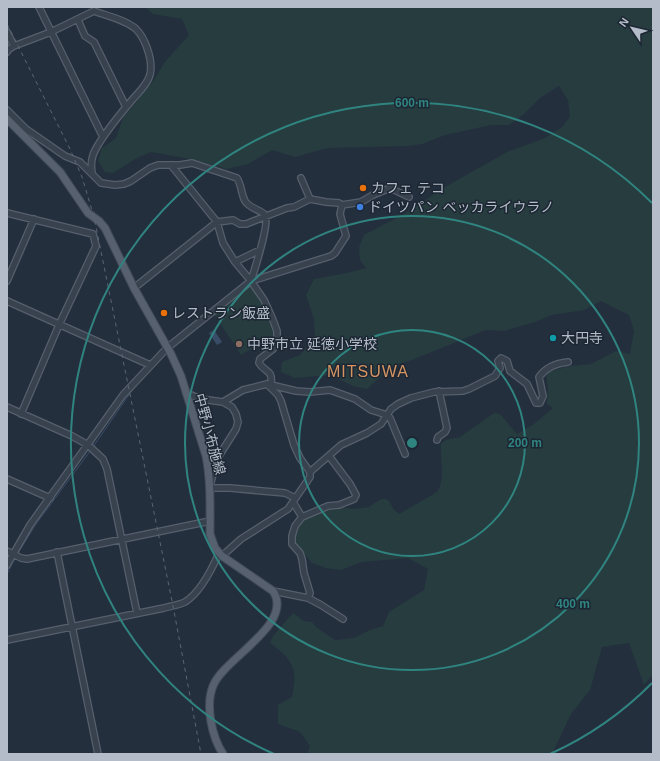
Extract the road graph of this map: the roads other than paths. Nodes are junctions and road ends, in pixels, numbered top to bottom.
1 (39, 7) edge
2 (78, 20) junction
3 (7, 32) edge
4 (52, 32) junction
5 (14, 46) junction
6 (7, 52) edge
7 (126, 107) junction
8 (7, 110) edge
9 (7, 119) edge
10 (103, 137) junction
11 (171, 165) junction
12 (92, 173) junction
13 (301, 178) dead end
14 (409, 197) dead end
15 (310, 199) junction
16 (342, 205) junction
17 (7, 213) edge
18 (266, 217) junction
19 (34, 219) junction
20 (216, 222) junction
21 (260, 250) junction
22 (235, 262) junction
23 (7, 281) edge
24 (251, 281) junction
25 (134, 288) junction
26 (7, 301) edge
27 (59, 325) junction
28 (166, 348) junction
29 (568, 362) dead end
30 (150, 365) junction
31 (269, 384) junction
32 (439, 391) junction
33 (186, 393) junction
34 (223, 402) junction
35 (7, 407) edge
36 (21, 414) junction
37 (387, 415) junction
38 (437, 440) dead end
39 (88, 445) junction
40 (405, 454) dead end
41 (329, 456) junction
42 (310, 472) junction
43 (7, 479) edge
44 (210, 486) junction
45 (50, 498) junction
46 (294, 500) junction
47 (302, 517) junction
48 (210, 521) junction
49 (122, 539) junction
50 (57, 552) junction
51 (10, 553) edge
52 (220, 555) junction
53 (7, 565) edge
54 (273, 591) junction
55 (308, 598) junction
56 (137, 613) junction
57 (343, 619) dead end
58 (72, 626) junction
59 (7, 640) edge
60 (98, 754) edge
61 (223, 754) edge

1 - 4 street
2 - 4 street
2 - 7 street
2 - 7 street
3 - 5 street
4 - 5 street
4 - 10 street
5 - 6 street
7 - 10 street
8 - 12 street
9 - 25 main road, 中野小布施線
10 - 12 street
11 - 12 street
11 - 18 street
11 - 20 street
13 - 15 street
14 - 16 street
15 - 16 street
15 - 18 street
16 - 24 street
17 - 19 street
18 - 20 street
18 - 21 street
19 - 23 street
19 - 27 street
20 - 22 street
20 - 25 street
21 - 22 street
21 - 24 street
22 - 24 street
24 - 28 street
24 - 31 street
25 - 28 main road, 中野小布施線
26 - 27 street
27 - 30 street
27 - 36 street
28 - 30 street
28 - 33 main road, 中野小布施線
29 - 32 street
30 - 39 street
31 - 34 street
31 - 37 street
31 - 42 street
32 - 37 street
32 - 38 street
33 - 34 street
33 - 44 main road, 中野小布施線
34 - 44 street
35 - 36 street
36 - 39 street
37 - 40 street
37 - 41 street
39 - 45 street
39 - 49 street
41 - 42 street
41 - 47 street
42 - 46 street
43 - 45 street
44 - 46 street
44 - 48 main road, 中野小布施線
45 - 51 street
46 - 47 street
46 - 52 street
47 - 55 street
48 - 49 street
48 - 52 main road, 中野小布施線
49 - 50 street
49 - 56 street
50 - 51 street
50 - 58 street
51 - 53 street
52 - 54 main road
52 - 56 street
54 - 55 street
54 - 61 main road
55 - 57 street
56 - 58 street
58 - 59 street
58 - 60 street

